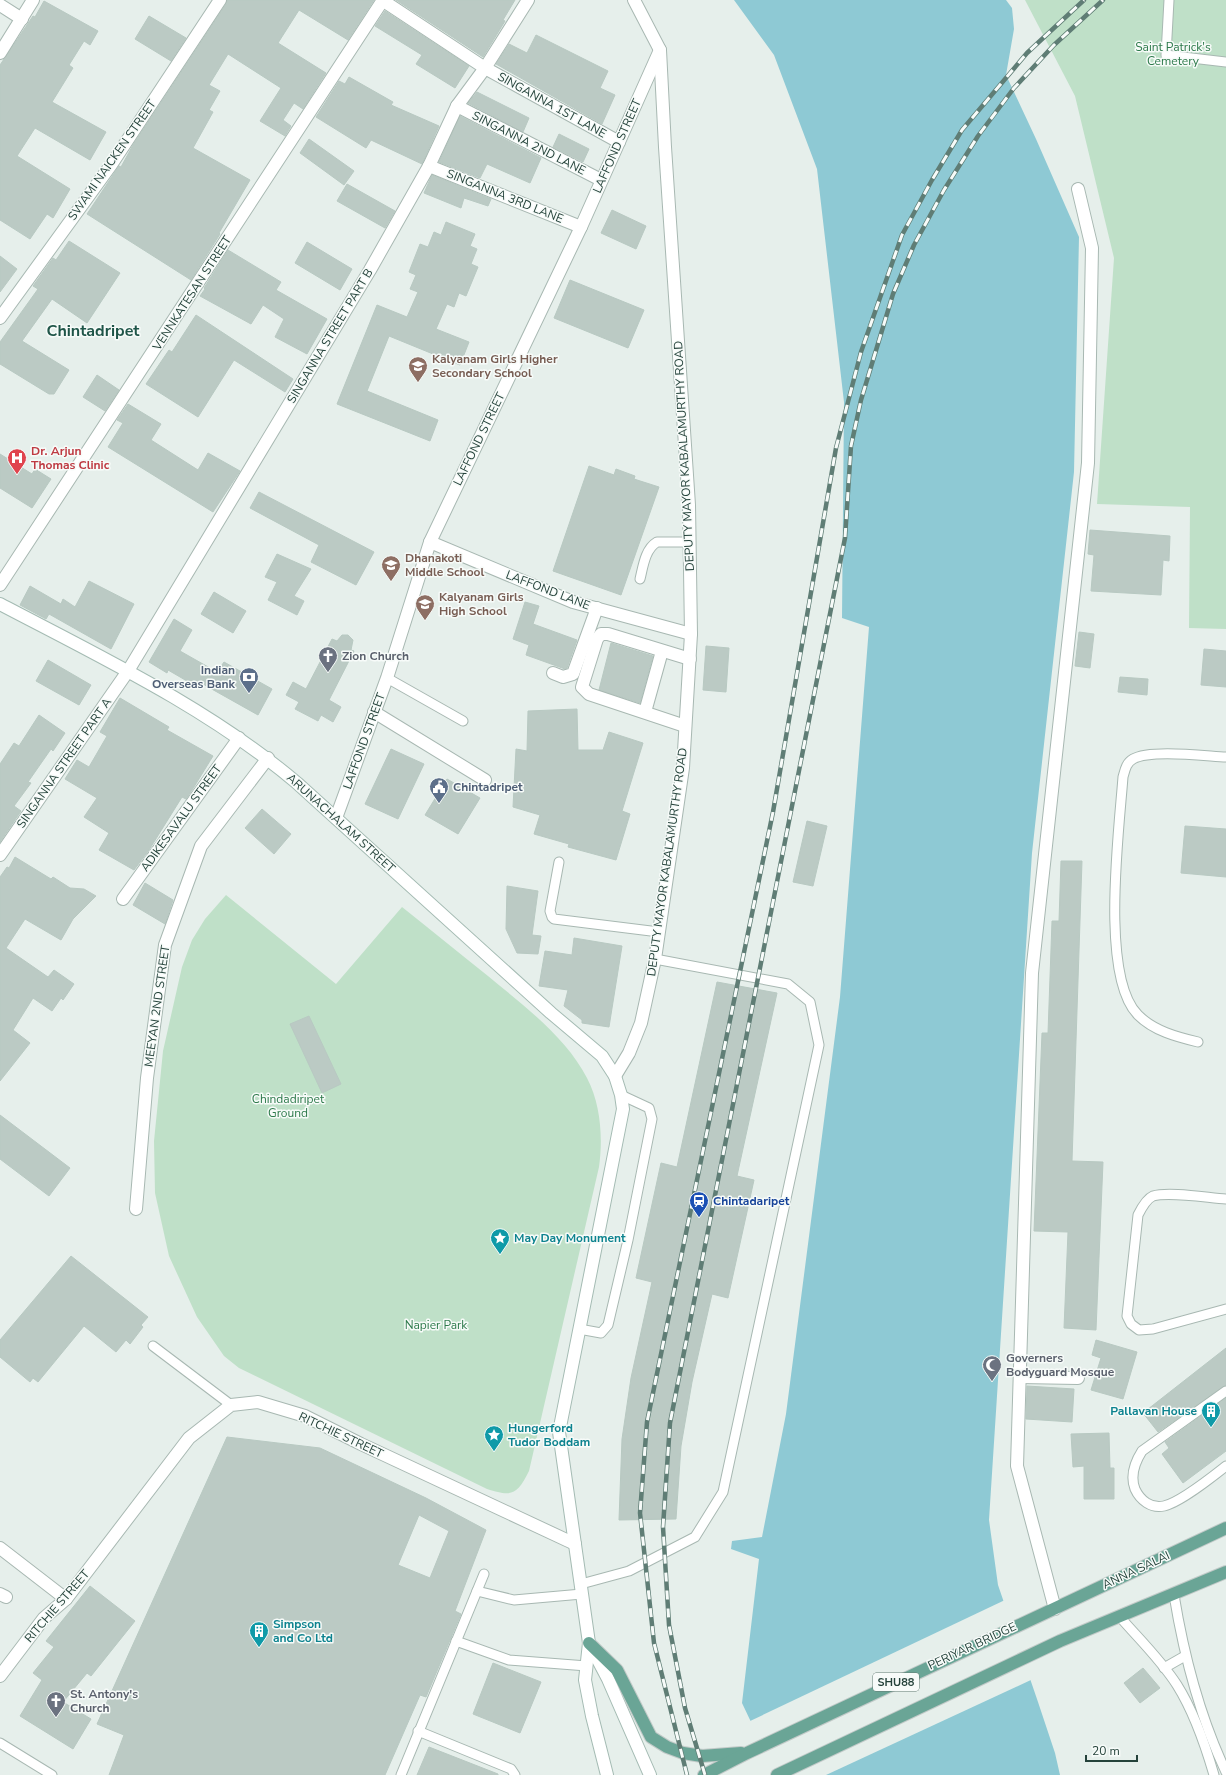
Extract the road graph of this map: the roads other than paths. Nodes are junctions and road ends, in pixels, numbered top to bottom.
1 (33, 0) edge
2 (220, 0) edge
3 (383, 0) edge
4 (528, 0) edge
5 (634, 0) edge
6 (1169, 0) edge
7 (0, 5) edge
8 (22, 18) junction
9 (660, 50) junction
10 (0, 53) edge
11 (1226, 62) edge
12 (485, 68) junction
13 (457, 106) junction
14 (619, 142) junction
15 (429, 166) junction
16 (601, 180) junction
17 (1078, 189) dead end
18 (581, 227) junction
19 (0, 318) edge
20 (430, 542) junction
21 (690, 542) junction
22 (640, 579) dead end
23 (0, 585) edge
24 (0, 604) edge
25 (597, 608) junction
26 (691, 634) junction
27 (662, 651) junction
28 (690, 659) junction
29 (128, 671) junction
30 (552, 674) dead end
31 (387, 678) junction
32 (374, 712) junction
33 (645, 712) junction
34 (462, 721) dead end
35 (685, 726) junction
36 (239, 738) junction
37 (1226, 757) edge
38 (268, 758) junction
39 (485, 780) dead end
40 (336, 818) junction
41 (4, 840) edge
42 (0, 855) edge
43 (560, 862) dead end
44 (123, 899) dead end
45 (659, 932) junction
46 (655, 958) junction
47 (1198, 1042) dead end
48 (615, 1076) junction
49 (621, 1095) junction
50 (1226, 1199) edge
51 (136, 1209) dead end
52 (1226, 1309) edge
53 (579, 1328) junction
54 (153, 1346) dead end
55 (1020, 1377) junction
56 (1078, 1378) dead end
57 (1226, 1391) edge
58 (231, 1405) junction
59 (1226, 1466) edge
60 (1226, 1528) edge
61 (575, 1544) junction
62 (0, 1548) edge
63 (1226, 1572) edge
64 (484, 1574) dead end
65 (581, 1589) junction
66 (477, 1591) junction
67 (1174, 1595) junction
68 (66, 1599) junction
69 (1050, 1610) junction
70 (1120, 1617) junction
71 (456, 1641) junction
72 (589, 1643) junction
73 (1184, 1656) junction
74 (587, 1666) junction
75 (1164, 1668) junction
76 (0, 1676) edge
77 (418, 1731) junction
78 (0, 1743) edge
79 (747, 1753) junction
80 (1226, 1772) edge
81 (52, 1775) edge
82 (401, 1775) edge
83 (515, 1775) edge
84 (607, 1775) edge
85 (650, 1775) edge
86 (704, 1775) edge
87 (777, 1775) edge
88 (1214, 1775) edge

1 - 8 street
2 - 19 street, SWAMI NAICKEN STREET
3 - 12 street, SINGANNA 1ST LANE
3 - 23 street, VENNKATESAN STREET
4 - 12 street, SINGANNA STREET PART B
5 - 9 street, DEPUTY MAYOR KABALAMURTHY ROAD
6 - 11 lane
7 - 8 street
8 - 10 street
9 - 14 street, LAFFOND STREET
9 - 21 street, DEPUTY MAYOR KABALAMURTHY ROAD
12 - 13 street, SINGANNA STREET PART B
12 - 14 street, SINGANNA 1ST LANE
13 - 15 street, SINGANNA STREET PART B
13 - 16 street, SINGANNA 2ND LANE
14 - 16 street, LAFFOND STREET
15 - 18 street, SINGANNA 3RD LANE
15 - 29 street, SINGANNA STREET PART B
16 - 18 street, LAFFOND STREET
17 - 55 street
18 - 20 street, LAFFOND STREET
20 - 25 street, LAFFOND LANE
20 - 31 street, LAFFOND STREET
21 - 22 lane
21 - 26 street, DEPUTY MAYOR KABALAMURTHY ROAD
24 - 29 street, ARUNACHALAM STREET
25 - 26 street, LAFFOND LANE
25 - 30 street
26 - 28 street, DEPUTY MAYOR KABALAMURTHY ROAD
27 - 28 street
27 - 33 street
27 - 33 street
28 - 35 street, DEPUTY MAYOR KABALAMURTHY ROAD
29 - 36 street, ARUNACHALAM STREET
29 - 41 street, SINGANNA STREET PART A
31 - 32 street, LAFFOND STREET
31 - 34 lane
32 - 39 street
32 - 40 street, LAFFOND STREET
33 - 35 street
35 - 45 street, DEPUTY MAYOR KABALAMURTHY ROAD
36 - 38 street, ARUNACHALAM STREET
36 - 44 street, ADIKESAVALU STREET
37 - 47 lane
38 - 40 street, ARUNACHALAM STREET
38 - 51 street, MEEYAN 2ND STREET
40 - 48 street, ARUNACHALAM STREET
41 - 42 street, SINGANNA STREET PART A
43 - 45 lane
45 - 46 street, DEPUTY MAYOR KABALAMURTHY ROAD
46 - 48 street, DEPUTY MAYOR KABALAMURTHY ROAD
46 - 65 lane
48 - 49 street, ARUNACHALAM STREET
49 - 53 street, ARUNACHALAM STREET
49 - 53 lane
50 - 52 lane
53 - 61 street
54 - 58 lane
55 - 56 street
55 - 69 street
57 - 59 lane
58 - 61 street, RITCHIE STREET
58 - 68 street, RITCHIE STREET
60 - 69 main road, ANNA SALAI / SHU88
61 - 65 street
62 - 68 street
63 - 67 main road, SHU88
64 - 66 lane
65 - 66 lane
65 - 72 street
66 - 71 lane
67 - 70 main road, SHU88
67 - 73 lane
68 - 76 street, RITCHIE STREET
69 - 79 main road, PERIYAR BRIDGE / SHU88
70 - 75 lane
70 - 87 main road, SHU88
71 - 74 lane
71 - 77 lane
72 - 74 street
72 - 79 main road
72 - 85 street
73 - 75 lane
73 - 80 lane
74 - 84 street
75 - 88 lane
77 - 82 lane
77 - 83 lane
78 - 81 lane
79 - 86 main road, SHU88

